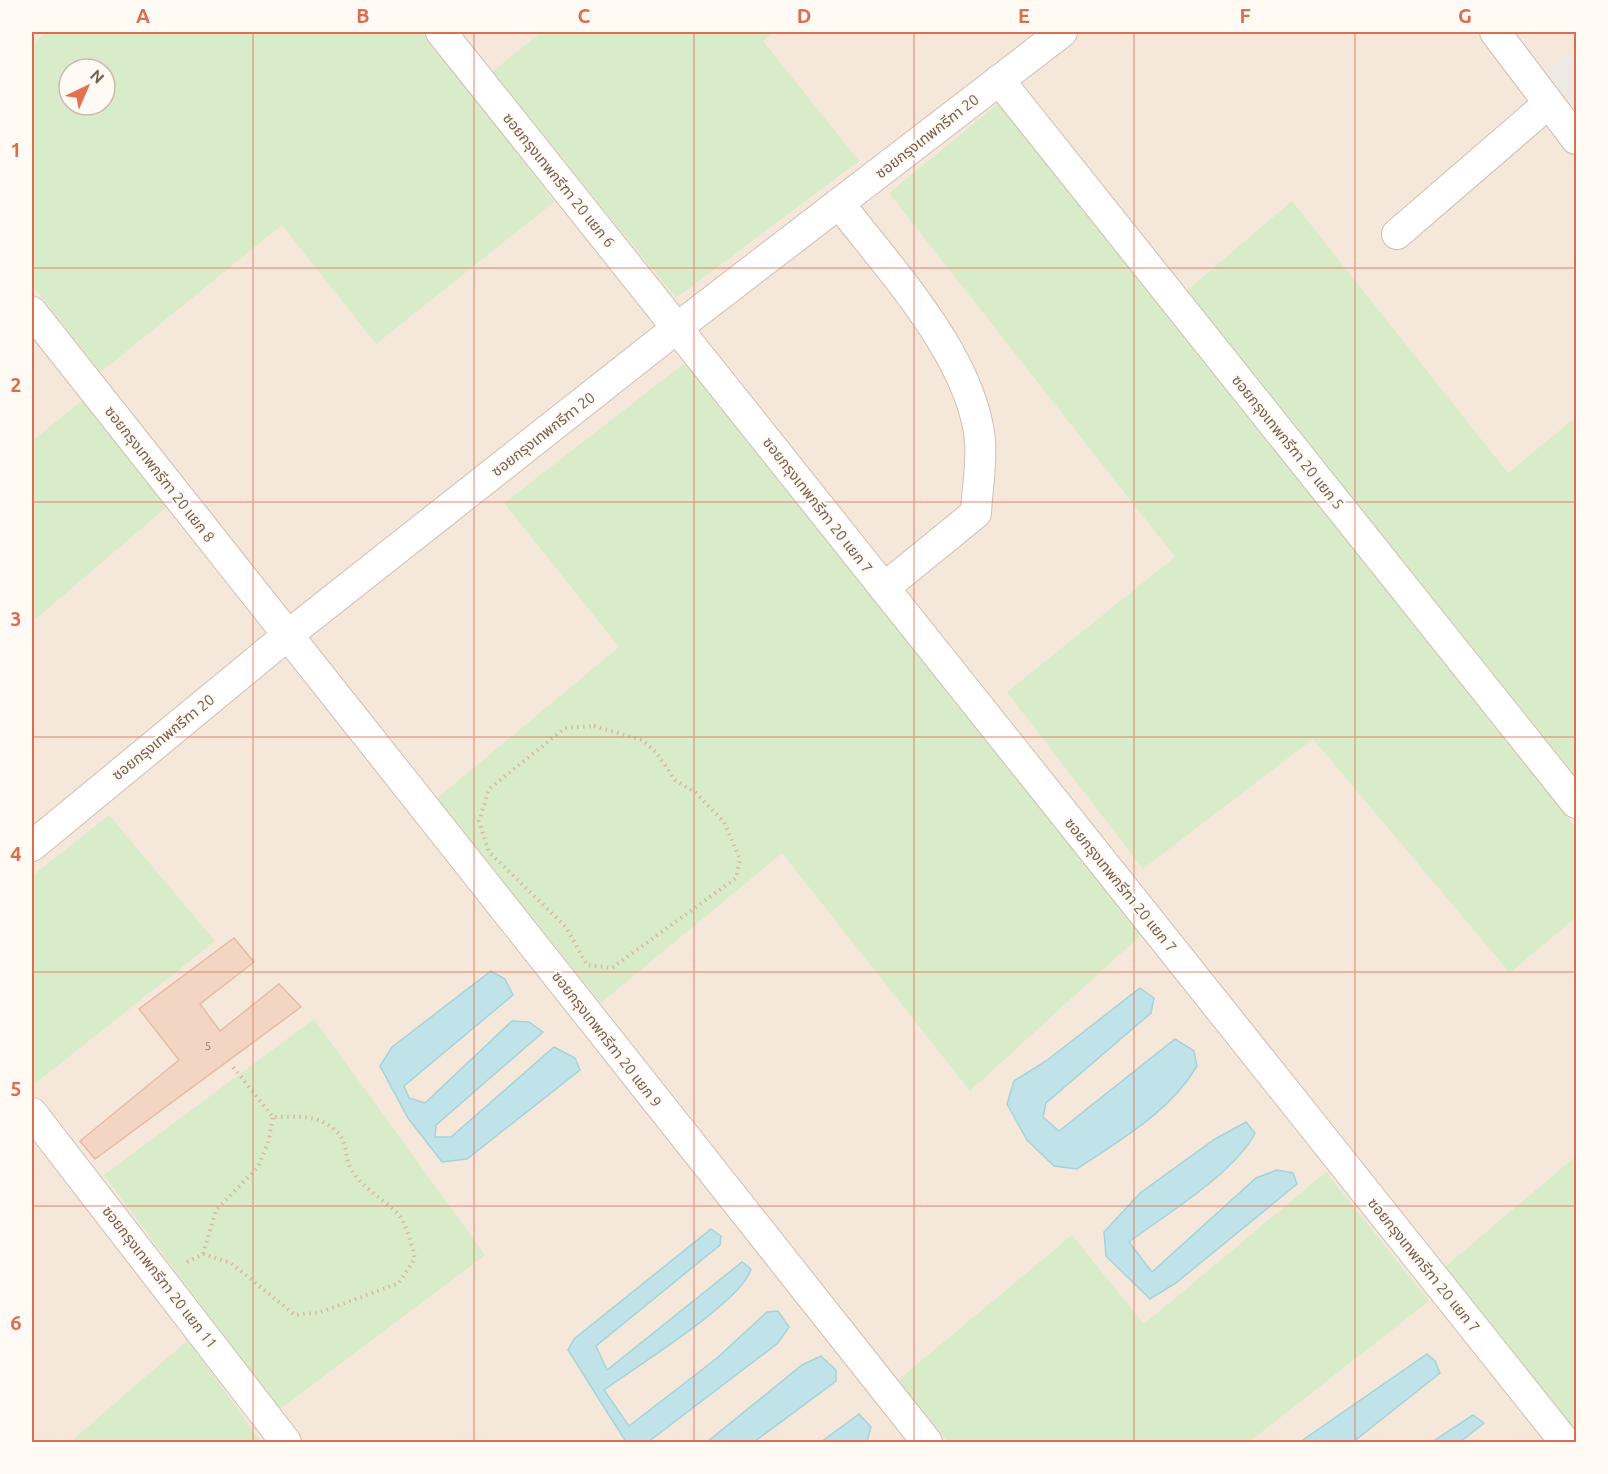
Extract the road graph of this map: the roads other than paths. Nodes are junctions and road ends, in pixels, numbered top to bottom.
1 (441, 32) edge
2 (1062, 32) edge
3 (1495, 32) edge
4 (999, 80) junction
5 (1549, 103) junction
6 (1576, 139) edge
7 (839, 203) junction
8 (1397, 234) dead end
9 (32, 312) edge
10 (677, 328) junction
11 (885, 588) junction
12 (288, 635) junction
13 (1576, 803) edge
14 (32, 846) edge
15 (32, 1113) edge
16 (286, 1443) edge
17 (927, 1443) edge
18 (1565, 1443) edge

1 - 10 street, ซอยกรุงเทพกรีฑา 20 แยก 6
2 - 4 street, ซอยกรุงเทพกรีฑา 20
3 - 5 street
4 - 7 street, ซอยกรุงเทพกรีฑา 20
4 - 13 street, ซอยกรุงเทพกรีฑา 20 แยก 5
5 - 6 street
5 - 8 street
7 - 10 street, ซอยกรุงเทพกรีฑา 20
7 - 11 street
9 - 12 street, ซอยกรุงเทพกรีฑา 20 แยก 8
10 - 11 street, ซอยกรุงเทพกรีฑา 20 แยก 7
10 - 12 street, ซอยกรุงเทพกรีฑา 20
11 - 18 street, ซอยกรุงเทพกรีฑา 20 แยก 7
12 - 14 street, ซอยกรุงเทพกรีฑา 20
12 - 17 street, ซอยกรุงเทพกรีฑา 20 แยก 9
15 - 16 street, ซอยกรุงเทพกรีฑา 20 แยก 11

